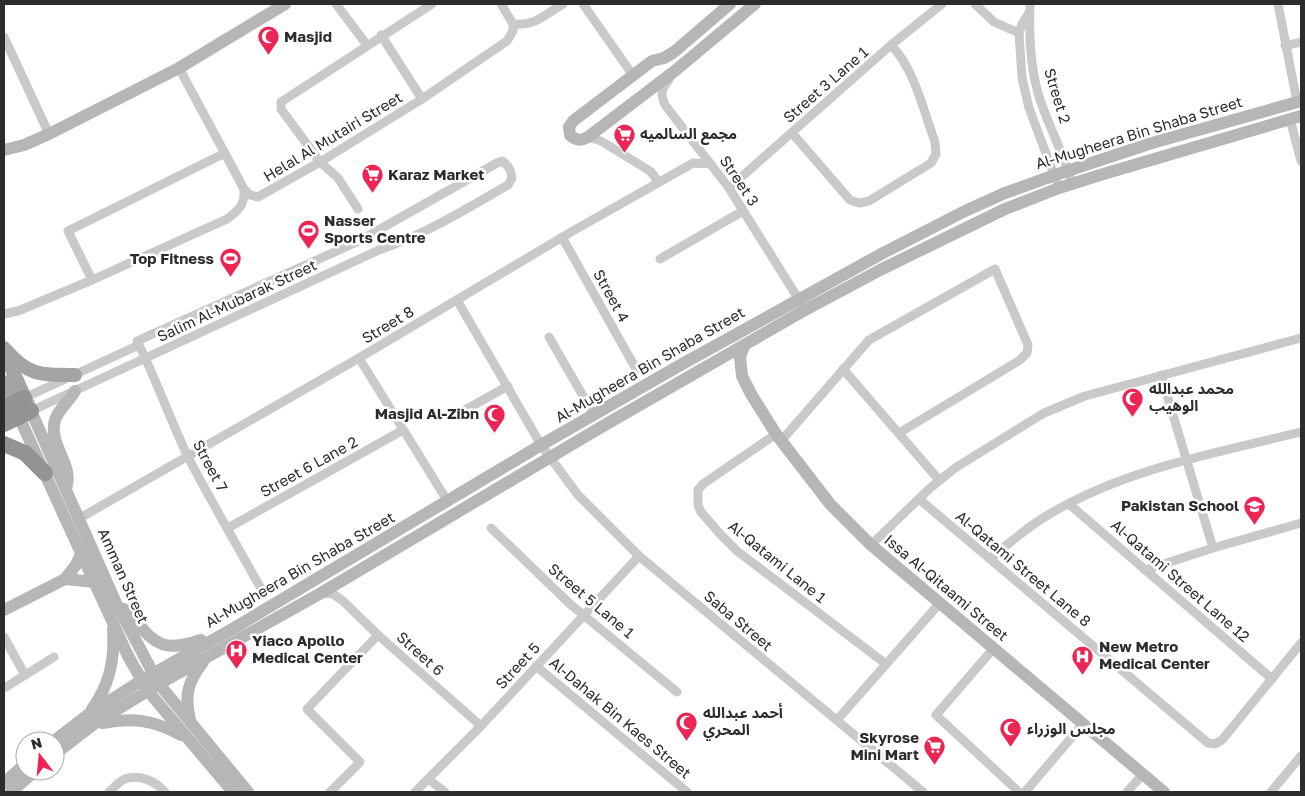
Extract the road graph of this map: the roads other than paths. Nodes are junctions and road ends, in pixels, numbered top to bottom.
1 (285, 4) edge
2 (336, 4) edge
3 (432, 4) edge
4 (500, 4) edge
5 (562, 4) edge
6 (582, 4) edge
7 (730, 4) edge
8 (755, 4) edge
9 (942, 4) edge
10 (975, 4) edge
11 (1278, 4) edge
12 (1030, 8) edge
13 (513, 24) junction
14 (1019, 33) junction
15 (381, 35) junction
16 (4, 37) edge
17 (1301, 42) edge
18 (367, 45) junction
19 (892, 45) junction
20 (1286, 46) junction
21 (179, 68) junction
22 (676, 70) junction
23 (632, 74) junction
24 (422, 99) junction
25 (1299, 102) edge
26 (1296, 118) edge
27 (792, 132) junction
28 (49, 134) junction
29 (588, 137) junction
30 (24, 145) junction
31 (4, 150) edge
32 (224, 153) junction
33 (4, 159) edge
34 (1301, 161) edge
35 (320, 162) junction
36 (711, 164) junction
37 (1069, 171) junction
38 (1055, 175) junction
39 (657, 183) junction
40 (1072, 184) junction
41 (729, 188) junction
42 (1059, 188) junction
43 (244, 189) junction
44 (358, 209) dead end
45 (743, 211) junction
46 (562, 237) junction
47 (660, 259) dead end
48 (92, 280) junction
49 (457, 300) junction
50 (802, 305) junction
51 (4, 314) edge
52 (549, 338) dead end
53 (1301, 338) edge
54 (139, 345) junction
55 (744, 346) junction
56 (4, 350) edge
57 (145, 358) junction
58 (360, 358) junction
59 (712, 364) junction
60 (636, 369) dead end
61 (843, 369) junction
62 (79, 373) junction
63 (1161, 375) junction
64 (742, 376) junction
65 (4, 382) edge
66 (91, 383) junction
67 (508, 386) junction
68 (75, 391) junction
69 (18, 407) edge
70 (456, 415) dead end
71 (594, 415) junction
72 (4, 424) edge
73 (403, 430) junction
74 (1301, 432) edge
75 (899, 433) junction
76 (778, 437) junction
77 (4, 444) edge
78 (541, 445) junction
79 (188, 456) junction
80 (550, 458) junction
81 (1187, 460) junction
82 (45, 473) junction
83 (939, 480) junction
84 (66, 488) junction
85 (919, 498) junction
86 (448, 502) junction
87 (1069, 504) junction
88 (80, 518) junction
89 (1301, 523) edge
90 (228, 528) junction
91 (491, 528) dead end
92 (871, 545) junction
93 (1213, 548) junction
94 (81, 554) junction
95 (639, 556) junction
96 (990, 559) junction
97 (1145, 570) junction
98 (348, 576) junction
99 (65, 579) junction
100 (95, 582) junction
101 (321, 593) junction
102 (264, 594) dead end
103 (343, 600) junction
104 (116, 603) junction
105 (939, 604) junction
106 (4, 610) edge
107 (584, 614) junction
108 (112, 619) junction
109 (234, 628) junction
110 (378, 635) junction
111 (4, 637) edge
112 (1301, 643) edge
113 (993, 649) junction
114 (54, 657) dead end
115 (205, 659) junction
116 (886, 664) junction
117 (536, 666) junction
118 (25, 675) junction
119 (151, 679) junction
120 (1272, 679) junction
121 (6, 687) dead end
122 (148, 691) junction
123 (677, 692) dead end
124 (92, 719) junction
125 (836, 720) junction
126 (1083, 724) junction
127 (192, 725) junction
128 (481, 726) junction
129 (65, 735) edge
130 (186, 737) junction
131 (65, 745) edge
132 (1301, 756) edge
133 (15, 773) edge
134 (1143, 774) junction
135 (428, 778) junction
136 (23, 781) edge
137 (4, 783) edge
138 (11, 792) edge
139 (109, 792) edge
140 (165, 792) edge
141 (233, 792) edge
142 (248, 792) edge
143 (330, 792) edge
144 (415, 792) edge
145 (445, 792) edge
146 (687, 792) edge
147 (923, 792) edge
148 (1019, 792) edge
149 (1025, 792) edge
150 (1127, 792) edge
151 (1164, 792) edge
152 (1271, 792) edge

1 - 21 main road
2 - 18 street
3 - 15 street
4 - 13 street
5 - 13 street
6 - 23 street
7 - 23 main road
8 - 22 main road
9 - 19 street, Street 3 Lane 1
10 - 14 street
11 - 20 street
12 - 14 street, Street 2
12 - 37 street, Street 2
13 - 24 street, Helal Al Mutairi Street
14 - 38 street, Street 2
15 - 18 street
15 - 24 street
16 - 28 street
17 - 20 street
18 - 35 street
19 - 27 street, Street 3 Lane 1
19 - 27 street
20 - 25 street
21 - 28 main road
21 - 32 street
22 - 29 main road
22 - 36 street, Street 3
23 - 29 main road
24 - 35 street, Helal Al Mutairi Street
25 - 37 main road, Al-Mugheera Bin Shaba Street
26 - 34 street
26 - 40 main road, Al-Mugheera Bin Shaba Street
27 - 41 street, Street 3 Lane 1
28 - 30 main road
29 - 39 street
30 - 31 main road
30 - 33 main road
32 - 43 street
32 - 48 street
35 - 43 street, Helal Al Mutairi Street
35 - 44 street
36 - 39 street, Street 8
36 - 41 street, Street 3
37 - 38 main road, Al-Mugheera Bin Shaba Street
37 - 40 street, Street 2
38 - 42 street, Street 2
38 - 50 main road, Al-Mugheera Bin Shaba Street
39 - 46 street, Street 8
40 - 42 main road, Al-Mugheera Bin Shaba Street
41 - 45 street, Street 3
42 - 50 main road, Al-Mugheera Bin Shaba Street
43 - 48 street
45 - 47 street
45 - 50 street, Street 3
46 - 49 street, Street 8
46 - 60 street, Street 4
48 - 51 street
49 - 58 street, Street 8
49 - 67 street
50 - 55 main road, Al-Mugheera Bin Shaba Street
50 - 71 main road, Al-Mugheera Bin Shaba Street
52 - 71 street
53 - 63 street
54 - 57 street, Street 7
54 - 57 street, Salim Al-Mubarak Street
54 - 62 street, Salim Al-Mubarak Street
55 - 59 main road, Al-Mugheera Bin Shaba Street
55 - 64 main road, Issa Al-Qitaami Street
56 - 62 main road
56 - 69 main road, Amman Street
57 - 66 street, Salim Al-Mubarak Street
57 - 79 street, Street 7
58 - 73 street
58 - 79 street, Street 8
59 - 64 main road
59 - 80 main road, Al-Mugheera Bin Shaba Street
61 - 75 street
61 - 75 street, Al-Qatami Lane 1
61 - 76 street, Al-Qatami Lane 1
62 - 66 street
62 - 69 street, Salim Al-Mubarak Street
63 - 81 street
63 - 83 street
64 - 76 main road, Issa Al-Qitaami Street
65 - 69 main road, Amman Street
66 - 68 street, Salim Al-Mubarak Street
67 - 70 street
67 - 78 street
68 - 69 street, Salim Al-Mubarak Street
68 - 84 main road
69 - 72 highway
69 - 82 main road, Amman Street
69 - 84 main road, Amman Street
71 - 78 main road, Al-Mugheera Bin Shaba Street
73 - 86 street
73 - 90 street, Street 6 Lane 2
74 - 81 street
75 - 83 street
76 - 92 main road, Issa Al-Qitaami Street
76 - 116 street, Al-Qatami Lane 1
77 - 82 highway
78 - 80 street
78 - 86 main road, Al-Mugheera Bin Shaba Street
79 - 88 street, Street 8
79 - 90 street, Street 7
80 - 95 street, Saba Street
80 - 98 main road, Al-Mugheera Bin Shaba Street
81 - 87 street
81 - 93 street
82 - 94 main road, Amman Street
83 - 85 street
84 - 88 main road, Amman Street
85 - 92 street
85 - 96 street, Al-Qatami Street Lane 8
86 - 109 main road, Al-Mugheera Bin Shaba Street
87 - 96 street
87 - 97 street, Al-Qatami Street Lane 12
88 - 104 main road, Amman Street
89 - 93 street
90 - 102 street, Street 7
91 - 107 street, Street 5 Lane 1
92 - 105 main road, Issa Al-Qitaami Street
93 - 97 street
94 - 99 main road
94 - 100 main road, Amman Street
95 - 107 street, Street 5
95 - 125 street, Saba Street
96 - 120 street, Al-Qatami Street Lane 8
97 - 120 street, Al-Qatami Street Lane 12
98 - 101 main road, Al-Mugheera Bin Shaba Street
98 - 103 street
99 - 100 main road
99 - 106 main road
100 - 108 main road, Amman Street
101 - 103 street, Street 6
101 - 115 main road, Al-Mugheera Bin Shaba Street
103 - 110 street, Street 6
104 - 109 main road
104 - 119 main road, Amman Street
105 - 113 main road, Issa Al-Qitaami Street
105 - 116 street
107 - 117 street, Street 5
107 - 123 street, Street 5 Lane 1
108 - 119 main road, Amman Street
108 - 124 main road
109 - 119 main road, Al-Mugheera Bin Shaba Street
110 - 128 street, Street 6
110 - 143 street
111 - 118 street
112 - 120 street, Al-Qatami Street Lane 8
113 - 126 main road, Issa Al-Qitaami Street
113 - 148 street
114 - 118 street
115 - 119 main road, Al-Mugheera Bin Shaba Street
115 - 127 main road
116 - 125 street
117 - 128 street, Street 5
117 - 146 street, Al-Dahak Bin Kaes Street
118 - 121 street
119 - 122 main road, Al-Mugheera Bin Shaba Street
119 - 124 main road, Al-Mugheera Bin Shaba Street
119 - 127 main road, Amman Street
122 - 124 main road, Al-Mugheera Bin Shaba Street
122 - 130 main road
124 - 129 main road, Al-Mugheera Bin Shaba Street
124 - 130 main road
124 - 131 main road, Al-Mugheera Bin Shaba Street
125 - 147 street, Saba Street
126 - 134 main road, Issa Al-Qitaami Street
126 - 149 street
127 - 142 main road, Amman Street
128 - 135 street, Street 5
130 - 141 main road
132 - 152 street
133 - 137 main road
134 - 150 street
134 - 151 main road, Issa Al-Qitaami Street
135 - 144 street, Street 5
135 - 145 street
136 - 138 main road
139 - 140 street

